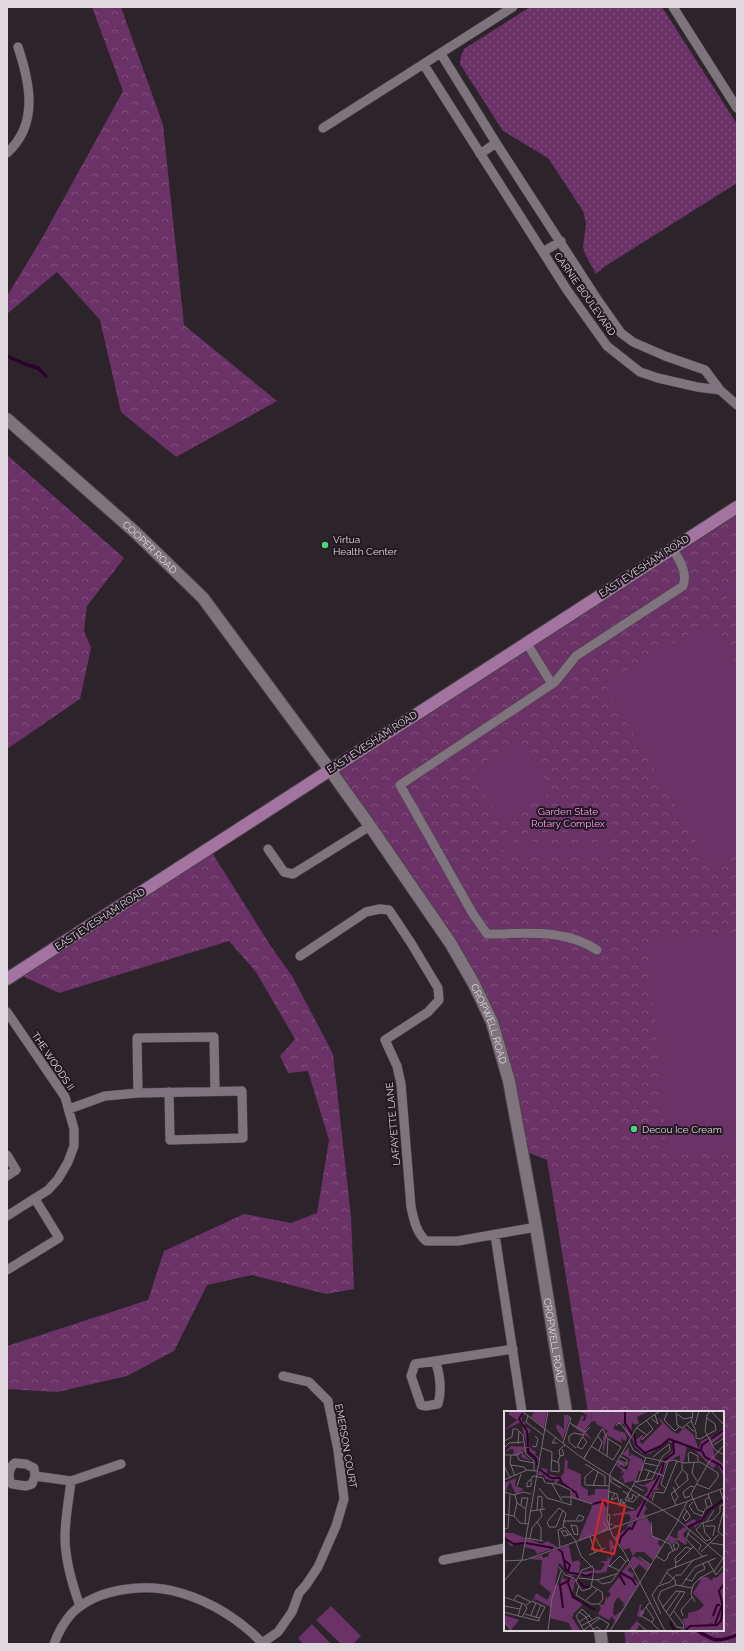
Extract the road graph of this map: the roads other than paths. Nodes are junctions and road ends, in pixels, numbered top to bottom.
1 (513, 7) edge
2 (673, 7) edge
3 (18, 47) dead end
4 (441, 54) junction
5 (424, 65) junction
6 (737, 108) edge
7 (323, 128) dead end
8 (496, 143) junction
9 (7, 153) edge
10 (480, 154) junction
11 (561, 241) junction
12 (543, 252) junction
13 (720, 390) junction
14 (737, 405) edge
15 (7, 419) edge
16 (737, 507) edge
17 (672, 548) junction
18 (526, 642) junction
19 (552, 684) junction
20 (273, 693) joint
21 (330, 770) junction
22 (370, 826) junction
23 (268, 849) dead end
24 (597, 950) dead end
25 (300, 956) dead end
26 (7, 979) edge
27 (7, 1012) edge
28 (169, 1092) junction
29 (215, 1092) junction
30 (138, 1093) junction
31 (69, 1109) junction
32 (7, 1155) edge
33 (7, 1176) edge
34 (34, 1199) junction
35 (7, 1216) edge
36 (536, 1227) junction
37 (495, 1235) junction
38 (7, 1270) edge
39 (513, 1349) junction
40 (435, 1361) junction
41 (283, 1376) dead end
42 (522, 1411) edge
43 (566, 1411) edge
44 (121, 1464) dead end
45 (35, 1476) dead end
46 (71, 1481) junction
47 (504, 1548) edge
48 (444, 1560) dead end
49 (80, 1606) junction
50 (600, 1631) edge
51 (54, 1644) edge
52 (263, 1644) edge
53 (602, 1644) edge

1 - 4 street
2 - 6 street
3 - 9 street
4 - 5 street
4 - 8 street, CARNIE BOULEVARD
5 - 7 street
5 - 10 street, CARNIE BOULEVARD
8 - 10 street
8 - 11 street, CARNIE BOULEVARD
10 - 12 street, CARNIE BOULEVARD
11 - 12 street, CARNIE BOULEVARD
11 - 13 street, CARNIE BOULEVARD
12 - 13 street, CARNIE BOULEVARD
13 - 14 street, CARNIE BOULEVARD
15 - 20 street, COOPER ROAD
16 - 17 main road, EAST EVESHAM ROAD
17 - 18 main road, EAST EVESHAM ROAD
17 - 19 street
18 - 19 street
18 - 21 main road, EAST EVESHAM ROAD
19 - 24 street
20 - 21 street, CROPWELL ROAD
21 - 22 street, CROPWELL ROAD
21 - 26 main road, EAST EVESHAM ROAD
22 - 23 street
22 - 36 street, CROPWELL ROAD
25 - 37 street, LAFAYETTE LANE
27 - 31 street, THE WOODS II
28 - 29 street
28 - 29 street
28 - 30 street
29 - 30 street
30 - 31 street
31 - 34 street, THE WOODS II
32 - 33 street
34 - 35 street, THE WOODS II
34 - 38 street
36 - 37 street, LAFAYETTE LANE
36 - 43 street, CROPWELL ROAD
37 - 39 street
39 - 40 street
39 - 42 street
40 - 40 street
41 - 52 street, EMERSON COURT
44 - 46 street
45 - 46 street
46 - 49 street
47 - 48 street
49 - 51 street
49 - 52 street
50 - 53 street

